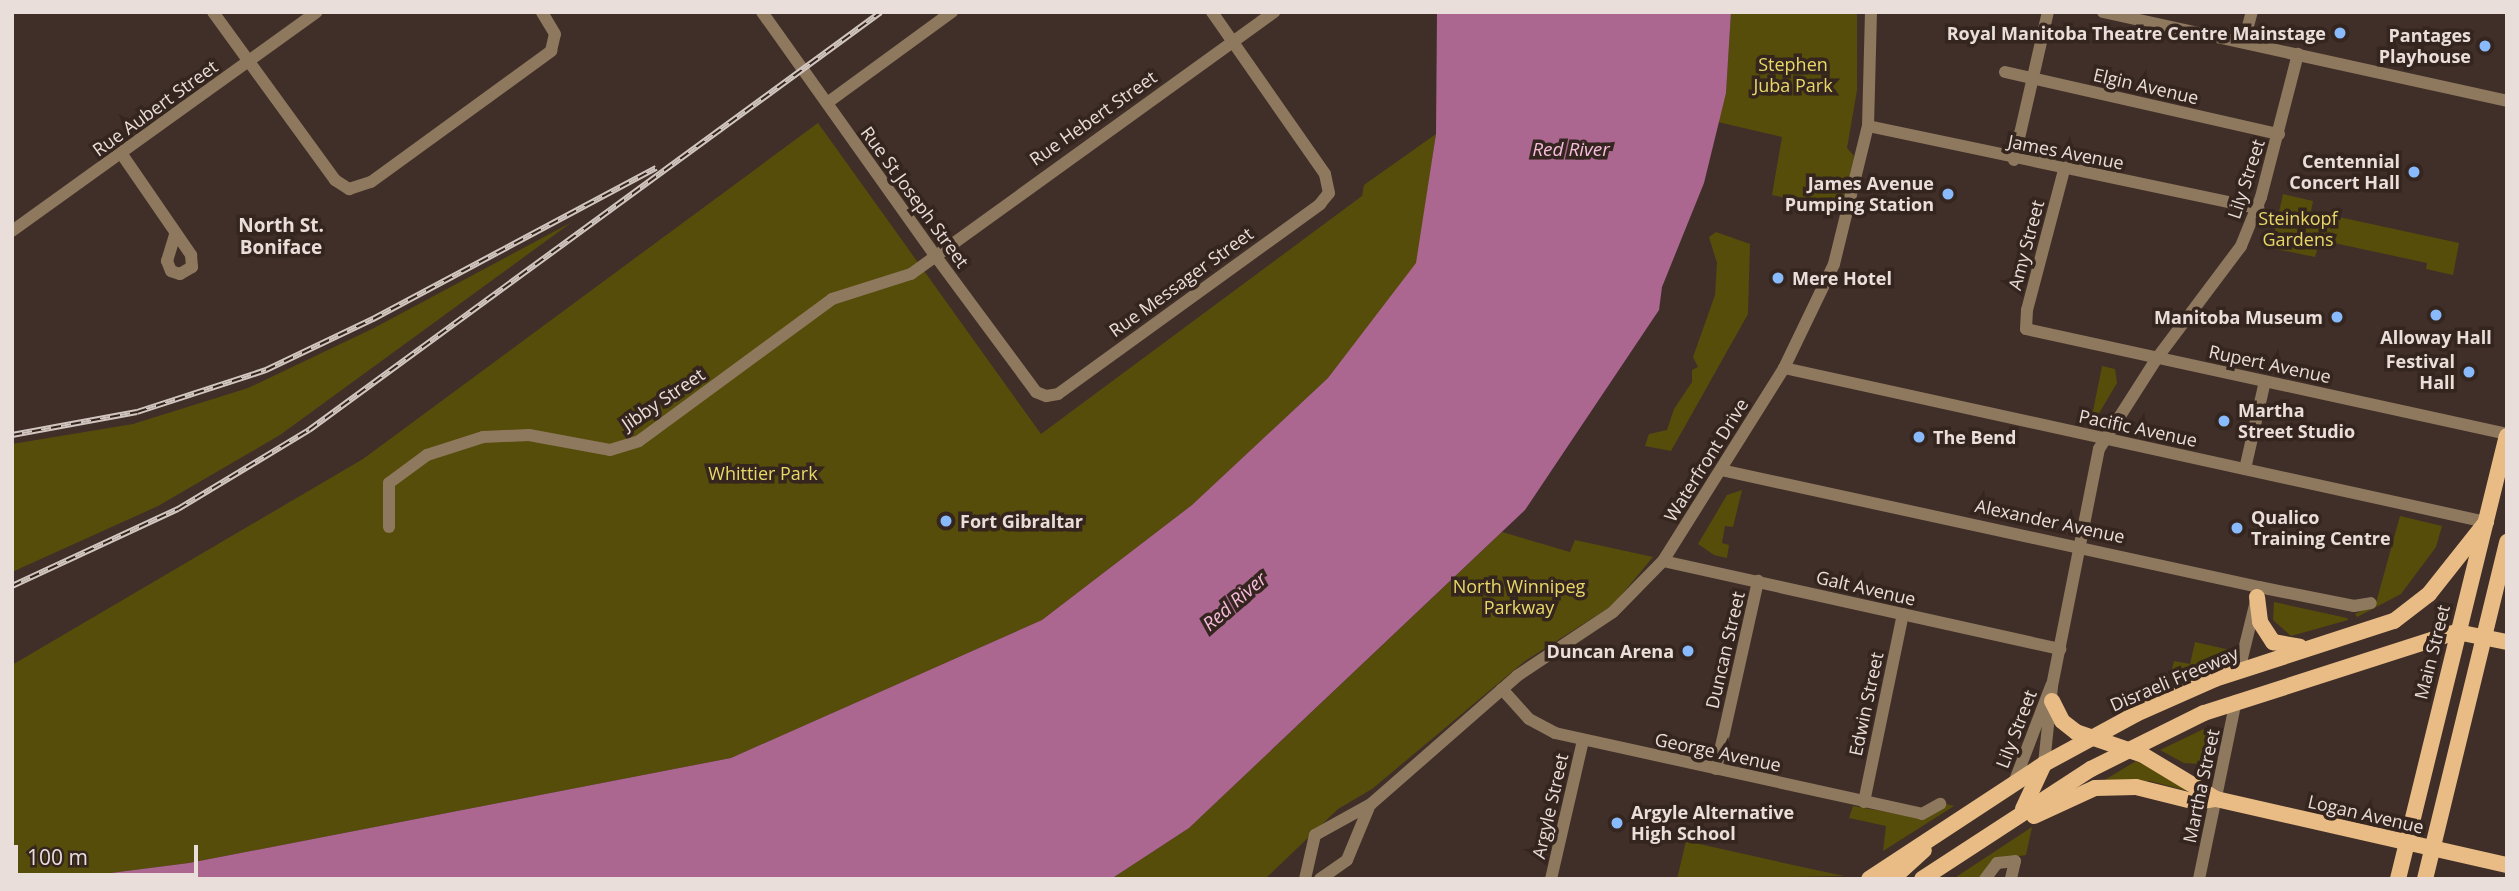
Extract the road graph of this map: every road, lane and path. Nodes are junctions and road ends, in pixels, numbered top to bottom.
1 (213, 12) edge
2 (317, 12) edge
3 (542, 12) edge
4 (762, 12) edge
5 (952, 12) edge
6 (1212, 12) edge
7 (1274, 12) edge
8 (1871, 12) edge
9 (2048, 12) edge
10 (2103, 12) edge
11 (2252, 12) edge
12 (1232, 41) junction
13 (2244, 41) junction
14 (2298, 54) junction
15 (249, 61) junction
16 (2005, 72) dead end
17 (2033, 79) junction
18 (2507, 101) edge
19 (827, 103) junction
20 (1868, 126) junction
21 (2279, 134) junction
22 (121, 153) junction
23 (2014, 160) junction
24 (2064, 170) junction
25 (2258, 208) junction
26 (12, 232) edge
27 (176, 235) dead end
28 (934, 254) junction
29 (2026, 330) joint
30 (2157, 358) junction
31 (1784, 368) junction
32 (2265, 381) junction
33 (1046, 396) joint
34 (2507, 435) edge
35 (2104, 438) junction
36 (2245, 469) junction
37 (1721, 470) junction
38 (2486, 522) junction
39 (390, 527) dead end
40 (2507, 542) edge
41 (2077, 547) junction
42 (1664, 561) junction
43 (1758, 581) junction
44 (2258, 592) junction
45 (2371, 603) dead end
46 (1903, 614) junction
47 (2456, 632) junction
48 (2481, 636) junction
49 (2507, 642) edge
50 (2313, 647) junction
51 (2060, 649) junction
52 (2234, 672) junction
53 (1502, 690) junction
54 (2052, 694) junction
55 (2236, 701) junction
56 (2090, 738) junction
57 (1583, 740) junction
58 (2129, 749) junction
59 (2044, 764) junction
60 (1716, 769) junction
61 (2014, 784) junction
62 (2216, 799) junction
63 (1864, 802) junction
64 (1371, 804) junction
65 (1940, 804) dead end
66 (2018, 816) junction
67 (1322, 830) junction
68 (1940, 833) junction
69 (2406, 843) junction
70 (2432, 848) junction
71 (1309, 850) junction
72 (1350, 850) junction
73 (1966, 850) junction
74 (2507, 865) edge
75 (1335, 869) junction
76 (1305, 879) edge
77 (1320, 879) edge
78 (1551, 879) edge
79 (1869, 879) edge
80 (1892, 879) edge
81 (1922, 879) edge
82 (1985, 879) edge
83 (2011, 879) edge
84 (2199, 879) edge
85 (2398, 879) edge
86 (2424, 879) edge

1 - 15 street
2 - 15 street, Rue Aubert Street
3 - 15 street
4 - 19 street, Rue St Joseph Street
5 - 19 street
6 - 12 street
7 - 12 street, Rue Hebert Street
8 - 20 street, Waterfront Drive
9 - 17 street
10 - 13 street
11 - 13 street
12 - 28 street, Rue Hebert Street
12 - 33 street, Rue Messager Street
13 - 14 street
14 - 18 street
14 - 21 street, Lily Street
15 - 22 street, Rue Aubert Street
16 - 17 street, Elgin Avenue
17 - 21 street, Elgin Avenue
17 - 23 street
19 - 28 street, Rue St Joseph Street
20 - 23 street, James Avenue
20 - 31 street, Waterfront Drive
21 - 25 street, Lily Street
22 - 26 street, Rue Aubert Street
22 - 27 street
23 - 24 street, James Avenue
24 - 25 street, James Avenue
24 - 29 street, Amy Street
25 - 30 street, Lily Street
28 - 33 street, Rue St Joseph Street
28 - 39 street, Jibby Street
29 - 30 street, Rupert Avenue
30 - 32 street, Rupert Avenue
30 - 35 street, Lily Street
31 - 35 street, Pacific Avenue
31 - 37 street, Waterfront Drive
32 - 34 street, Rupert Avenue
32 - 36 street
34 - 38 main road, Main Street
35 - 36 street, Pacific Avenue
35 - 41 street, Lily Street
36 - 38 street, Pacific Avenue
37 - 41 street, Alexander Avenue
37 - 42 street, Waterfront Drive
38 - 47 main road, Main Street
38 - 50 main road, Disraeli Freeway
40 - 48 main road
41 - 44 street, Alexander Avenue
41 - 51 street, Lily Street
42 - 43 street, Galt Avenue
42 - 53 street, Waterfront Drive
43 - 46 street, Galt Avenue
43 - 60 street, Duncan Street
44 - 45 street, Alexander Avenue
44 - 50 main road
44 - 52 street
46 - 51 street, Galt Avenue
46 - 63 street, Edwin Street
47 - 48 main road
47 - 55 main road
47 - 69 main road, Main Street
48 - 49 main road
48 - 70 main road
50 - 52 main road, Disraeli Freeway
51 - 54 street, Lily Street
52 - 56 main road, Disraeli Freeway
53 - 57 street, George Avenue
53 - 64 street, Waterfront Drive
54 - 56 main road, Logan Avenue
54 - 59 street, Lily Street
54 - 61 street, Lily Street
55 - 58 main road
55 - 62 street, Martha Street
56 - 58 main road, Logan Avenue
56 - 59 main road, Disraeli Freeway
57 - 60 street, George Avenue
57 - 78 street, Argyle Street
58 - 62 main road, Logan Avenue
58 - 66 main road
59 - 61 main road, Disraeli Freeway
59 - 66 main road
60 - 63 street, George Avenue
61 - 68 main road, Disraeli Freeway
62 - 69 main road, Logan Avenue
62 - 73 main road, Logan Avenue
62 - 84 street, Martha Street
63 - 65 street, George Avenue
64 - 67 street, Waterfront Drive
64 - 72 street, Waterfront Drive
66 - 73 main road
67 - 71 street, Waterfront Drive
67 - 72 street
68 - 79 main road, Disraeli Freeway
68 - 80 main road
69 - 70 main road, Logan Avenue
69 - 85 main road, Main Street
70 - 74 main road, Logan Avenue
70 - 86 main road
71 - 75 street
71 - 76 street, Waterfront Drive
72 - 75 street, Waterfront Drive
73 - 81 main road
75 - 77 street, Waterfront Drive
82 - 83 street

